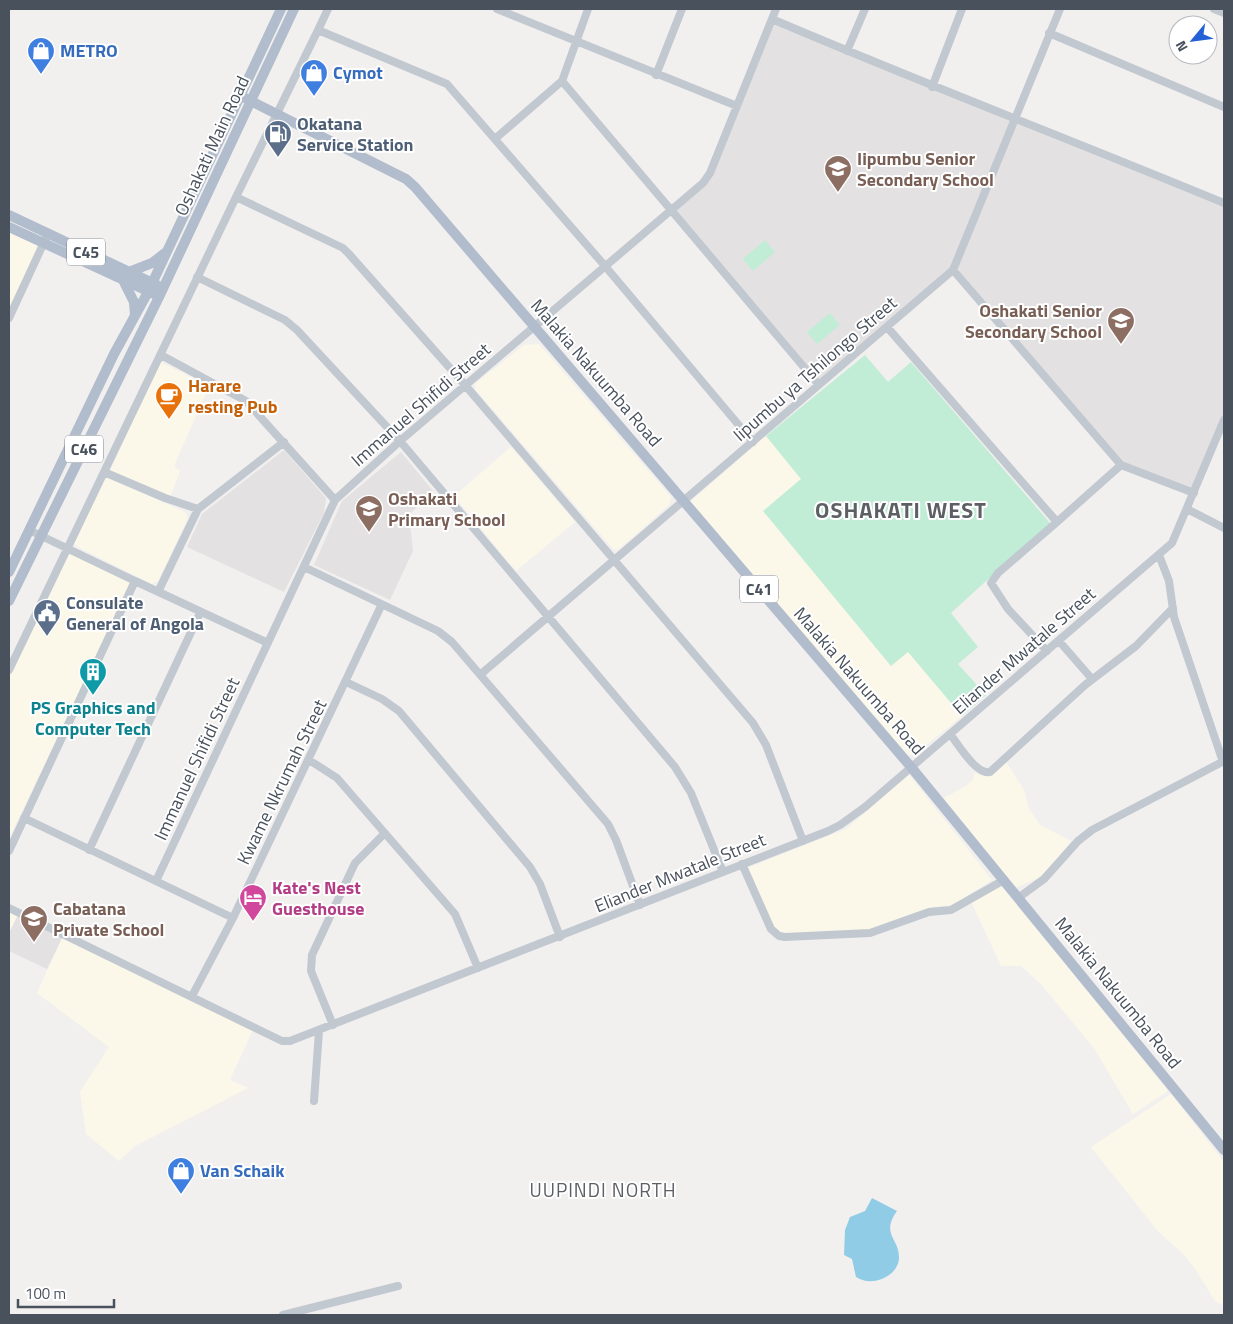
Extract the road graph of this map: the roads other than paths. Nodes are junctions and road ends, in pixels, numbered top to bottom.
1 (281, 9) edge
2 (294, 9) edge
3 (328, 9) edge
4 (498, 9) edge
5 (588, 9) edge
6 (682, 9) edge
7 (776, 9) edge
8 (865, 9) edge
9 (962, 9) edge
10 (1060, 9) edge
11 (1214, 9) edge
12 (1224, 13) edge
13 (772, 19) junction
14 (318, 30) junction
15 (1049, 33) junction
16 (575, 41) junction
17 (847, 51) junction
18 (656, 75) junction
19 (562, 81) junction
20 (932, 87) junction
21 (239, 95) junction
22 (250, 101) junction
23 (737, 106) junction
24 (1224, 107) edge
25 (276, 113) junction
26 (1015, 118) junction
27 (496, 138) junction
28 (236, 197) junction
29 (1224, 203) edge
30 (670, 211) junction
31 (9, 215) edge
32 (9, 227) edge
33 (46, 239) junction
34 (167, 252) junction
35 (606, 266) junction
36 (953, 270) junction
37 (126, 276) junction
38 (197, 276) junction
39 (151, 287) junction
40 (162, 292) junction
41 (134, 317) junction
42 (9, 318) edge
43 (535, 326) junction
44 (887, 327) junction
45 (160, 355) junction
46 (465, 385) junction
47 (819, 385) junction
48 (1224, 420) edge
49 (400, 441) junction
50 (284, 442) junction
51 (753, 442) junction
52 (1121, 465) junction
53 (104, 472) junction
54 (1194, 493) junction
55 (335, 500) junction
56 (684, 501) junction
57 (198, 509) junction
58 (1187, 509) junction
59 (1057, 522) junction
60 (1224, 528) edge
61 (29, 530) junction
62 (40, 536) junction
63 (68, 548) junction
64 (1159, 555) junction
65 (615, 560) junction
66 (304, 567) junction
67 (9, 572) edge
68 (136, 580) junction
69 (158, 592) junction
70 (9, 602) edge
71 (381, 606) junction
72 (1173, 608) junction
73 (200, 613) junction
74 (548, 618) junction
75 (1059, 641) junction
76 (268, 643) junction
77 (1047, 651) junction
78 (9, 670) edge
79 (481, 674) junction
80 (1092, 679) junction
81 (346, 682) junction
82 (950, 734) junction
83 (309, 760) junction
84 (1224, 761) edge
85 (912, 767) junction
86 (24, 818) junction
87 (385, 833) junction
88 (803, 841) junction
89 (89, 850) junction
90 (9, 851) edge
91 (742, 864) junction
92 (723, 872) junction
93 (1004, 880) junction
94 (156, 881) junction
95 (1018, 898) junction
96 (640, 905) junction
97 (9, 908) edge
98 (233, 918) junction
99 (560, 936) junction
100 (478, 968) junction
101 (192, 996) junction
102 (333, 1025) junction
103 (319, 1031) junction
104 (314, 1100) dead end
105 (1224, 1150) edge
106 (398, 1286) dead end
107 (283, 1315) edge

1 - 21 main road, Oshakati Main Road / C46
2 - 22 main road, Oshakati Main Road / C46
3 - 14 street
4 - 16 street
5 - 16 street
6 - 18 street
7 - 13 street, Immanuel Shifidi Street
8 - 17 street
9 - 20 street
10 - 15 street, Iipumbu ya Tshilongo Street
11 - 12 street
13 - 17 street
13 - 23 street, Immanuel Shifidi Street
14 - 25 street
14 - 27 street
15 - 24 street
15 - 26 street, Iipumbu ya Tshilongo Street
16 - 18 street
16 - 19 street
17 - 20 street
18 - 23 street
19 - 27 street
19 - 30 street
20 - 26 street
21 - 22 main road, Malakia Nakuumba Road / C41
21 - 34 main road, Oshakati Main Road / C46
22 - 25 main road, Malakia Nakuumba Road / C41
22 - 40 main road, Oshakati Main Road / C46
23 - 30 street, Immanuel Shifidi Street
25 - 28 street
25 - 43 main road, Malakia Nakuumba Road / C41
26 - 29 street
26 - 36 street, Iipumbu ya Tshilongo Street
27 - 35 street
28 - 38 street
28 - 46 street
30 - 35 street, Immanuel Shifidi Street
30 - 47 street
31 - 33 main road, C45
32 - 33 main road, C45
33 - 37 main road, C45
33 - 42 street
34 - 37 main road
34 - 39 main road, Oshakati Main Road / C46
35 - 43 street, Immanuel Shifidi Street
35 - 51 street
36 - 44 street, Iipumbu ya Tshilongo Street
36 - 52 street
37 - 39 main road, C45
37 - 41 main road
38 - 45 street
38 - 49 street
39 - 40 main road, C45
39 - 41 main road, C46
40 - 62 main road, C46
41 - 61 main road, C46
43 - 46 street, Immanuel Shifidi Street
43 - 56 main road, Malakia Nakuumba Road / C41
44 - 47 street, Iipumbu ya Tshilongo Street
44 - 59 street
45 - 50 street
45 - 53 street
46 - 49 street, Immanuel Shifidi Street
46 - 65 street
47 - 51 street, Iipumbu ya Tshilongo Street
48 - 54 street, Eliander Mwatale Street
49 - 55 street, Immanuel Shifidi Street
49 - 74 street
50 - 55 street
50 - 57 street
51 - 56 street, Iipumbu ya Tshilongo Street
52 - 54 street
52 - 59 street
53 - 57 street
53 - 63 street
54 - 58 street, Eliander Mwatale Street
55 - 66 street, Immanuel Shifidi Street
56 - 65 street, Iipumbu ya Tshilongo Street
56 - 85 main road, Malakia Nakuumba Road / C41
57 - 69 street
58 - 60 street
58 - 64 street, Eliander Mwatale Street
59 - 77 street
61 - 62 street
61 - 67 main road, C46
62 - 63 street
62 - 70 main road, C46
63 - 68 street
63 - 78 street
64 - 72 street
64 - 75 street, Eliander Mwatale Street
65 - 74 street, Iipumbu ya Tshilongo Street
65 - 88 street
66 - 71 street
66 - 76 street, Immanuel Shifidi Street
68 - 69 street
68 - 86 street
69 - 73 street
71 - 79 street
71 - 81 street, Kwame Nkrumah Street
72 - 80 street
72 - 84 street
73 - 76 street
73 - 89 street
74 - 79 street, Iipumbu ya Tshilongo Street
74 - 92 street
75 - 77 street, Eliander Mwatale Street
75 - 80 street
76 - 94 street, Immanuel Shifidi Street
77 - 82 street, Eliander Mwatale Street
79 - 96 street
80 - 82 street
81 - 83 street, Kwame Nkrumah Street
81 - 99 street
82 - 85 street, Eliander Mwatale Street
83 - 87 street
83 - 98 street, Kwame Nkrumah Street
84 - 95 street
85 - 88 street, Eliander Mwatale Street
85 - 93 main road, Malakia Nakuumba Road / C41
86 - 89 street
86 - 90 street
87 - 100 street
87 - 102 street
88 - 91 street, Eliander Mwatale Street
89 - 94 street
91 - 92 street, Eliander Mwatale Street
91 - 93 street
92 - 96 street, Eliander Mwatale Street
93 - 95 main road, Malakia Nakuumba Road / C41
94 - 98 street
95 - 105 main road, Malakia Nakuumba Road / C41
96 - 99 street, Eliander Mwatale Street
97 - 101 street, Eliander Mwatale Street
98 - 101 street, Kwame Nkrumah Street
99 - 100 street, Eliander Mwatale Street
100 - 102 street, Eliander Mwatale Street
101 - 103 street, Eliander Mwatale Street
102 - 103 street, Eliander Mwatale Street
103 - 104 street
106 - 107 street

